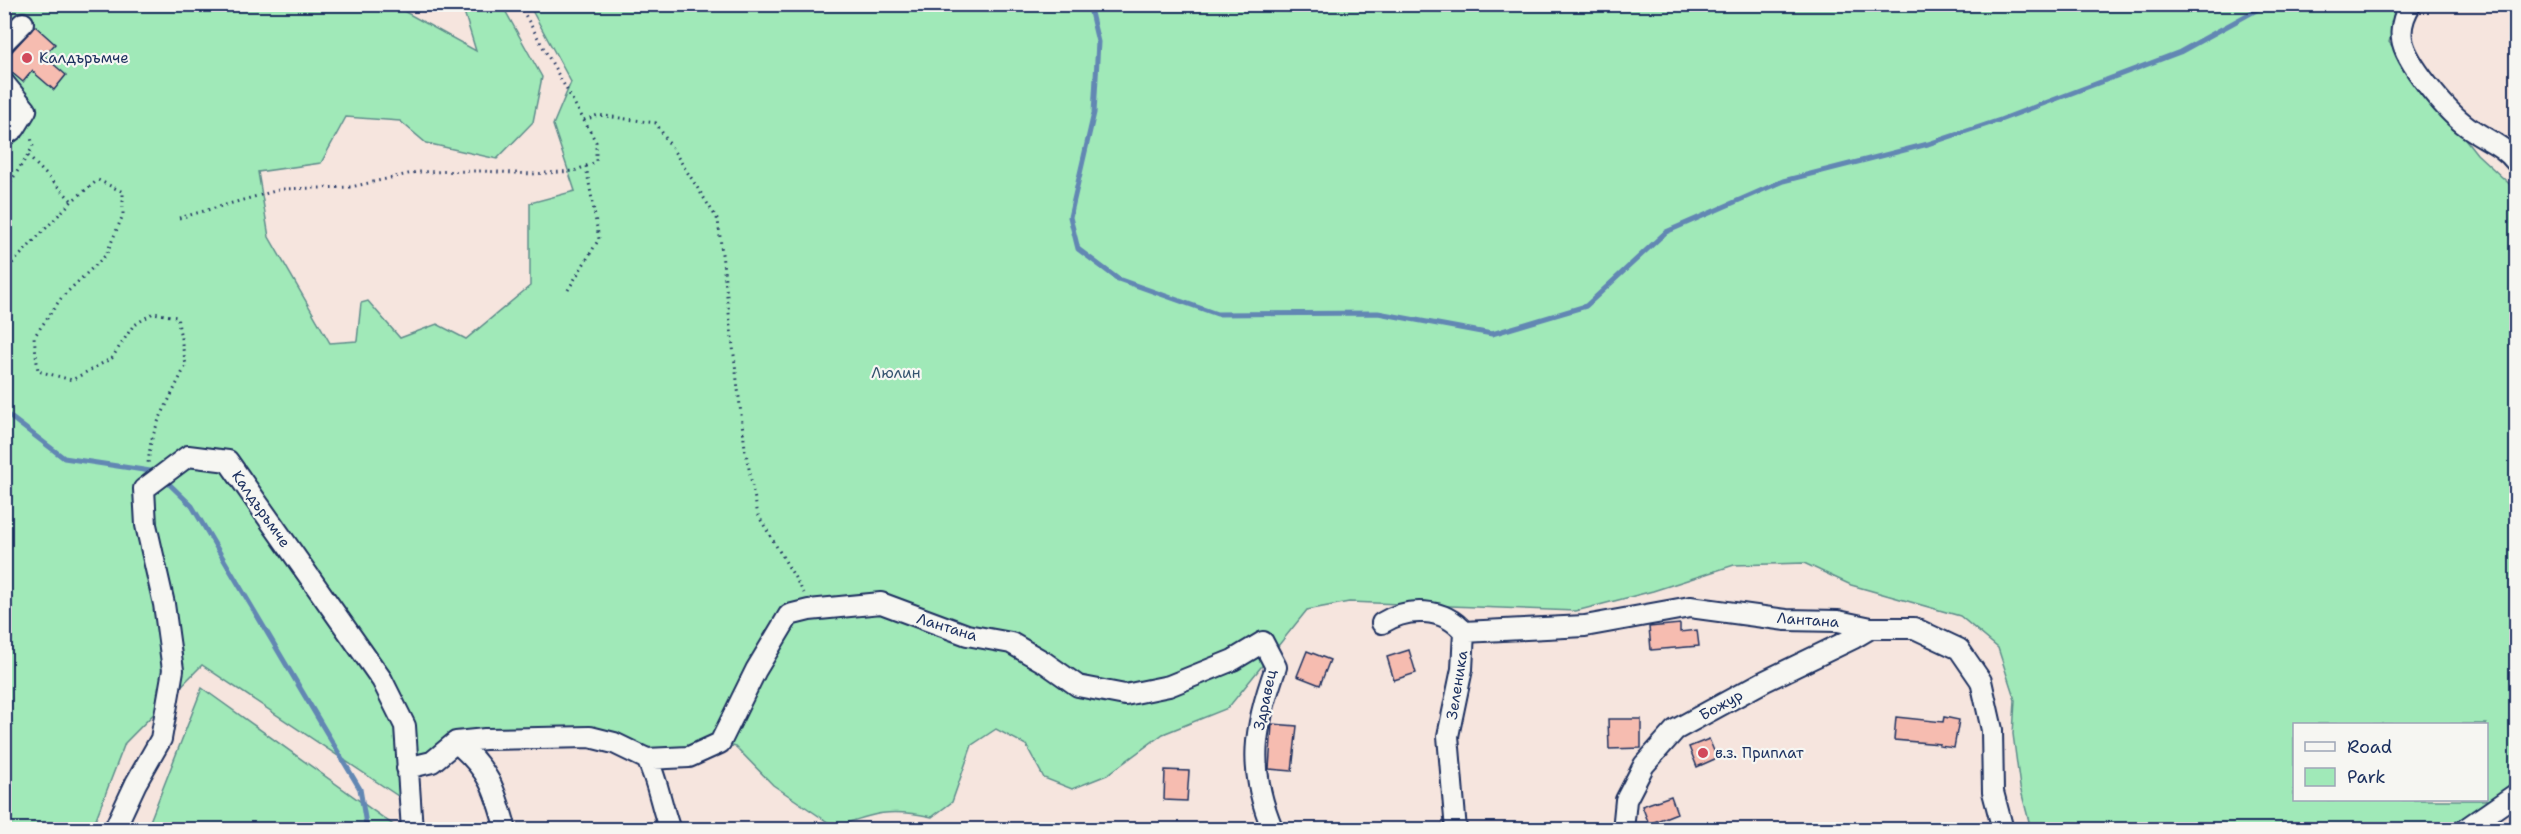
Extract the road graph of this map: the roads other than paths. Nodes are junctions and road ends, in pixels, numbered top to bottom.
1 (2411, 4) edge
2 (23, 23) dead end
3 (4, 42) edge
4 (4, 83) edge
5 (4, 136) edge
6 (2517, 162) edge
7 (808, 601) road end
8 (789, 615) junction
9 (1382, 624) dead end
10 (1871, 628) junction
11 (1464, 632) junction
12 (1263, 642) joint
13 (456, 742) junction
14 (647, 759) junction
15 (407, 768) junction
16 (2517, 794) edge
17 (114, 830) edge
18 (412, 830) edge
19 (506, 830) edge
20 (670, 830) edge
21 (1273, 830) edge
22 (1456, 830) edge
23 (1623, 830) edge
24 (2003, 830) edge
25 (2464, 830) edge

1 - 6 street
2 - 3 street
4 - 5 street
7 - 8 street
8 - 12 street, Лантана
8 - 14 street
9 - 11 street, Зеленика
10 - 11 street, Лантана
10 - 23 street, Божур
10 - 24 street, Лантана
11 - 22 street, Зеленика
12 - 21 street, Здравец
13 - 14 street
13 - 15 street
13 - 19 street
14 - 20 street
15 - 17 street, Калдъръмче
15 - 18 street, Калдъръмче
16 - 25 street

